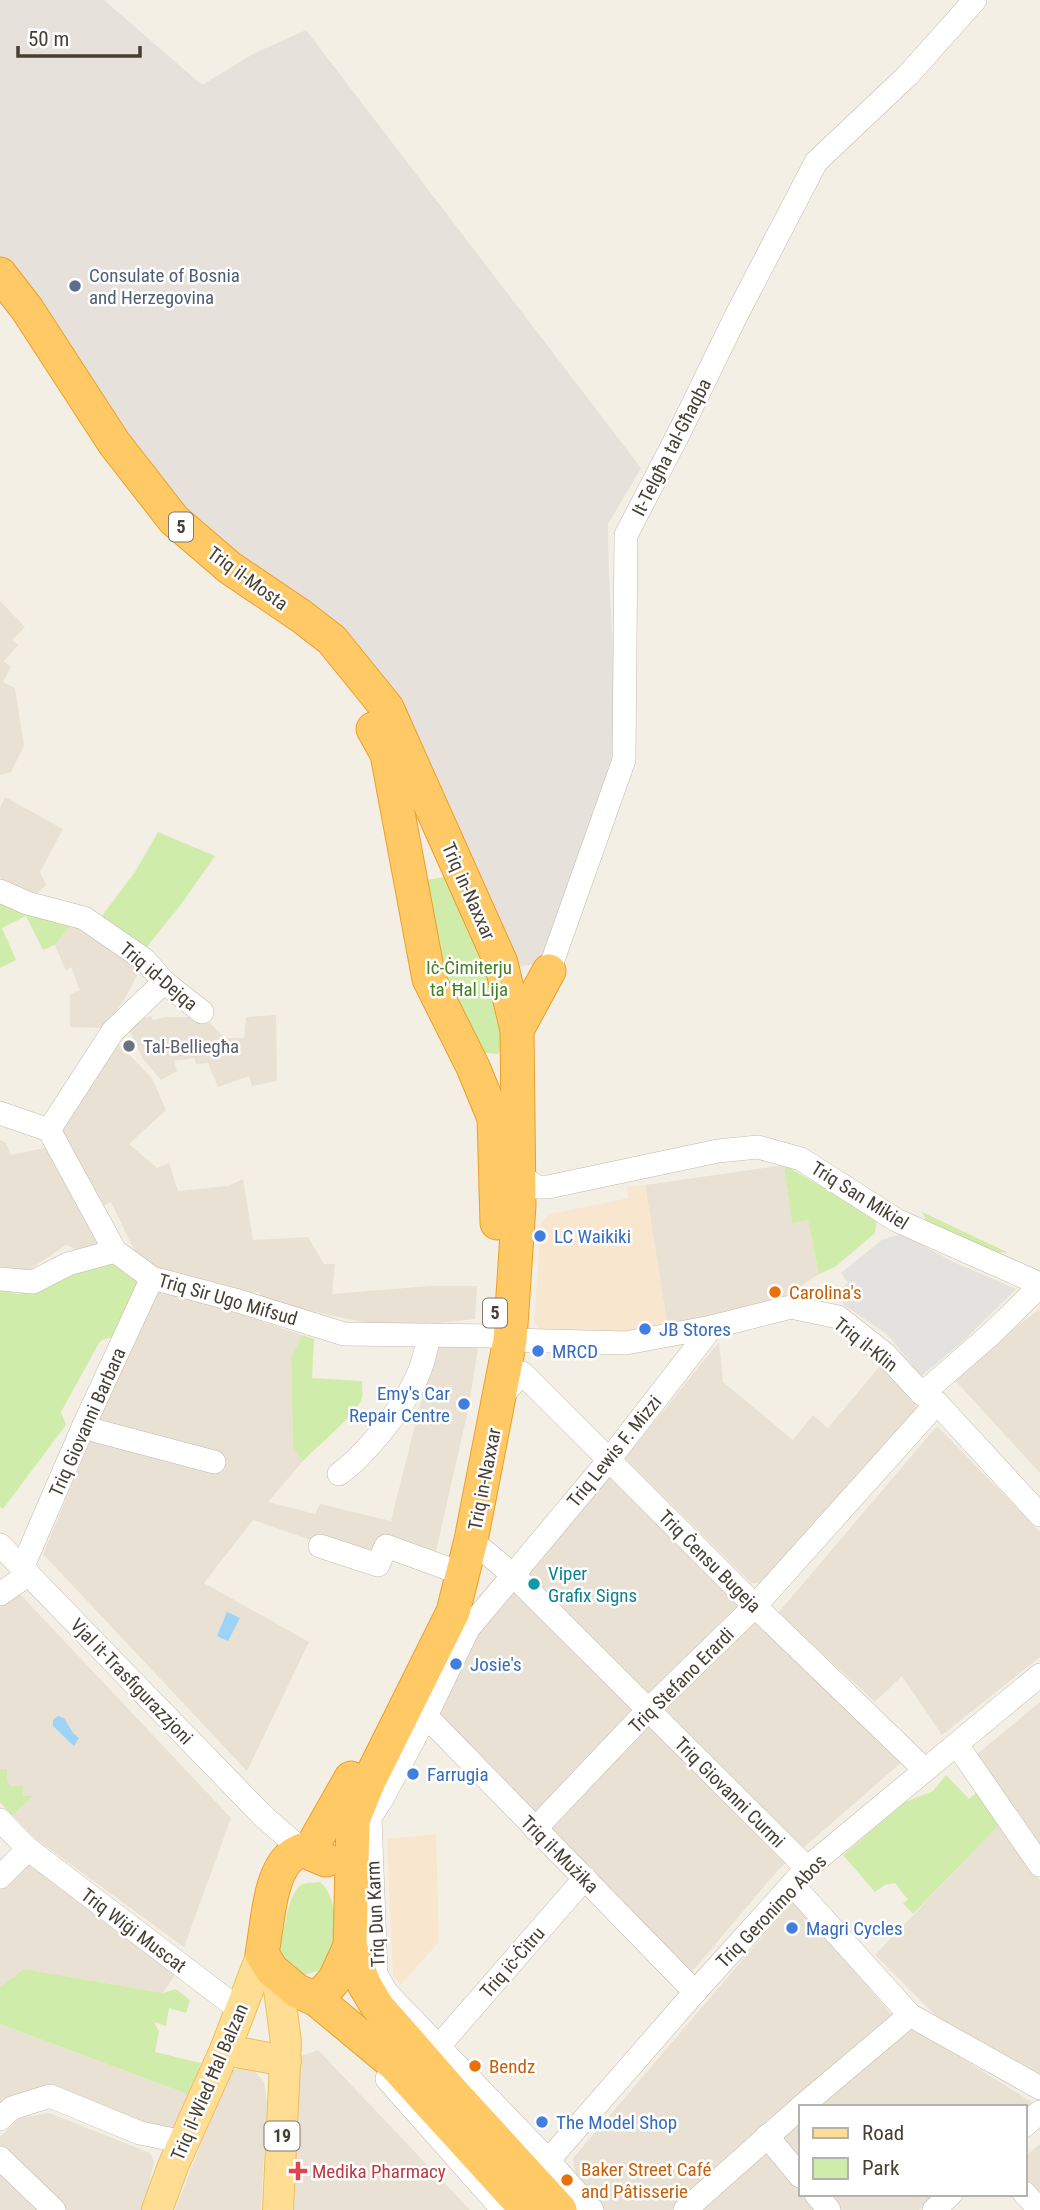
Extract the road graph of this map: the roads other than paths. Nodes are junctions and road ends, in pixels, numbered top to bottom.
1 (975, 0) edge
2 (0, 274) edge
3 (0, 308) edge
4 (395, 747) junction
5 (453, 855) junction
6 (411, 877) junction
7 (0, 891) edge
8 (501, 963) junction
9 (549, 971) junction
10 (164, 982) junction
11 (202, 1012) dead end
12 (517, 1039) junction
13 (473, 1067) junction
14 (0, 1113) edge
15 (49, 1130) junction
16 (530, 1191) junction
17 (116, 1251) junction
18 (152, 1278) junction
19 (0, 1279) edge
20 (1040, 1285) edge
21 (712, 1327) junction
22 (429, 1335) junction
23 (509, 1339) junction
24 (522, 1373) junction
25 (500, 1398) junction
26 (930, 1399) junction
27 (84, 1425) junction
28 (608, 1461) junction
29 (214, 1462) dead end
30 (339, 1474) dead end
31 (1040, 1515) edge
32 (471, 1540) junction
33 (0, 1545) edge
34 (320, 1546) dead end
35 (26, 1570) junction
36 (452, 1570) junction
37 (512, 1574) junction
38 (0, 1594) edge
39 (755, 1606) junction
40 (1040, 1675) edge
41 (648, 1710) junction
42 (426, 1716) junction
43 (957, 1745) junction
44 (925, 1770) junction
45 (368, 1783) junction
46 (264, 1817) junction
47 (0, 1820) edge
48 (535, 1829) junction
49 (28, 1849) junction
50 (305, 1851) junction
51 (1040, 1865) edge
52 (799, 1876) junction
53 (0, 1877) edge
54 (584, 1878) junction
55 (276, 1879) junction
56 (352, 1886) junction
57 (350, 1946) junction
58 (270, 1964) junction
59 (695, 1992) junction
60 (317, 2000) junction
61 (240, 2010) junction
62 (382, 2012) junction
63 (910, 2015) junction
64 (358, 2036) junction
65 (439, 2046) junction
66 (225, 2050) junction
67 (286, 2052) junction
68 (1040, 2088) edge
69 (803, 2105) edge
70 (799, 2109) edge
71 (1040, 2112) edge
72 (0, 2119) edge
73 (1026, 2124) edge
74 (767, 2136) junction
75 (179, 2154) junction
76 (0, 2158) edge
77 (799, 2175) edge
78 (536, 2183) edge
79 (1026, 2195) edge
80 (818, 2196) edge
81 (949, 2196) edge
82 (54, 2210) edge
83 (157, 2210) edge
84 (278, 2210) edge
85 (503, 2210) edge
86 (560, 2210) edge
87 (592, 2210) edge
88 (685, 2210) edge
89 (829, 2210) edge
90 (934, 2210) edge
91 (1040, 2210) edge

1 - 9 street, It-Telgħa tal-Għaqba
2 - 4 highway, Triq il-Mosta / 5
3 - 4 highway, Triq il-Mosta / 5
4 - 5 highway, Triq in-Naxxar / 5
4 - 6 highway, Triq in-Naxxar / 5
5 - 6 highway
5 - 8 highway, Triq in-Naxxar / 5
6 - 13 highway, Triq in-Naxxar / 5
7 - 10 street, Triq id-Dejqa
8 - 9 highway
8 - 12 highway, Triq in-Naxxar / 5
9 - 12 highway
10 - 11 street, Triq id-Dejqa
10 - 15 street
12 - 13 highway
12 - 16 highway, Triq in-Naxxar / 5
13 - 23 highway, Triq in-Naxxar / 5
14 - 15 street
15 - 17 street, Triq Sir Ugo Mifsud
16 - 20 street, Triq San Mikiel
16 - 23 highway, Triq in-Naxxar / 5
17 - 18 street, Triq Sir Ugo Mifsud
17 - 19 street
18 - 22 street, Triq Sir Ugo Mifsud
18 - 27 street, Triq Giovanni Barbara
20 - 26 street, Triq Stefano Erardi
21 - 23 street, Triq il-Klin
21 - 26 street, Triq il-Klin
21 - 28 street, Triq Lewis F. Mizzi
22 - 23 street, Triq Sir Ugo Mifsud
22 - 30 street
23 - 24 street, Triq in-Naxxar
23 - 25 highway, Triq in-Naxxar / 5
23 - 36 highway, Triq in-Naxxar / 5
24 - 25 street
24 - 28 street, Triq Ċensu Bugeja
25 - 32 highway, Triq in-Naxxar / 5
26 - 31 street, Triq il-Klin
26 - 39 street, Triq Stefano Erardi
27 - 29 street
27 - 35 street, Triq Giovanni Barbara
28 - 37 street, Triq Lewis F. Mizzi
28 - 39 street, Triq Ċensu Bugeja
32 - 37 street, Triq Giovanni Curmi
32 - 45 highway, Triq in-Naxxar / 5
33 - 35 street, Vjal it-Trasfigurazzjoni
34 - 36 street
35 - 38 street
35 - 46 street, Vjal it-Trasfigurazzjoni
36 - 50 highway, Triq in-Naxxar / 5
37 - 41 street, Triq Giovanni Curmi
37 - 42 street, Triq Dun Karm
39 - 41 street, Triq Stefano Erardi
39 - 44 street, Triq Ċensu Bugeja
40 - 43 street, Triq Geronimo Abos
41 - 48 street, Triq Stefano Erardi
41 - 52 street, Triq Giovanni Curmi
42 - 48 street, Triq il-Mużika
42 - 65 street, Triq Dun Karm
43 - 44 street, Triq Geronimo Abos
43 - 51 street
44 - 52 street, Triq Geronimo Abos
45 - 56 highway, Triq in-Naxxar / 5
45 - 62 highway
46 - 50 street, Vjal it-Trasfigurazzjoni
46 - 55 street, Vjal it-Trasfigurazzjoni
47 - 49 street, Triq Wiġi Muscat
48 - 54 street, Triq il-Mużika
49 - 53 street
49 - 61 street, Triq Wiġi Muscat
50 - 55 highway, Triq in-Naxxar / 5
50 - 56 highway
52 - 59 street, Triq Geronimo Abos
52 - 63 street, Triq Giovanni Curmi
54 - 59 street, Triq il-Mużika
54 - 65 street, Triq iċ-Ċitru
55 - 58 highway, Triq in-Naxxar / 5
56 - 57 highway, Triq in-Naxxar / 5
57 - 60 highway, Triq in-Naxxar / 5
57 - 62 highway, Triq Dun Karm
58 - 60 highway
58 - 61 main road, Triq il-Wied Ħal Balzan
58 - 67 main road, Triq in-Naxxar
59 - 78 street, Triq Geronimo Abos
60 - 64 highway, Triq Dun Karm
60 - 67 main road, Triq in-Naxxar
61 - 66 main road, Triq il-Wied Ħal Balzan
62 - 78 highway, Triq Dun Karm
63 - 68 street, Triq Giovanni Curmi
63 - 69 street
64 - 78 highway, Triq Dun Karm
64 - 85 street, Triq Dun Karm
65 - 78 street, Triq Dun Karm
66 - 67 main road
66 - 75 main road, Triq il-Wied Ħal Balzan
67 - 84 main road, Triq in-Naxxar / 19
70 - 74 street
71 - 73 street
72 - 75 street
74 - 77 street
74 - 88 street
75 - 83 main road, Triq il-Wied Ħal Balzan
76 - 82 street
78 - 86 highway, Triq Dun Karm
78 - 87 street, Triq Dun Karm
79 - 91 street
80 - 89 street
81 - 90 street

